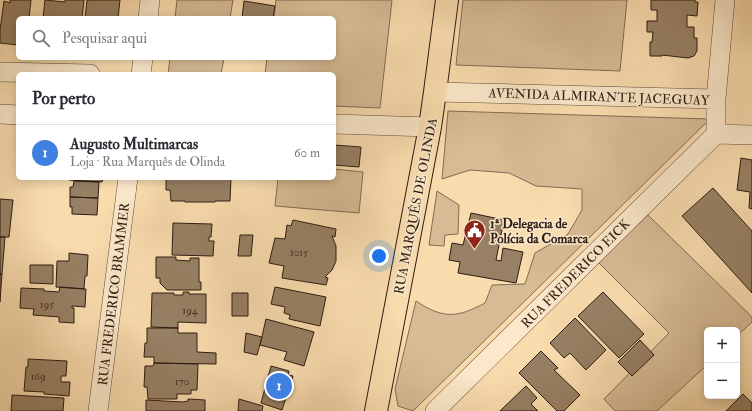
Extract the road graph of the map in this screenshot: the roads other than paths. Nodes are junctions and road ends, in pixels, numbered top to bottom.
1 (150, 0) edge
2 (446, 0) edge
3 (725, 0) edge
4 (148, 16) edge
5 (143, 60) edge
6 (0, 72) edge
7 (16, 72) edge
8 (141, 72) edge
9 (435, 92) junction
10 (716, 99) junction
11 (0, 114) edge
12 (16, 115) edge
13 (336, 124) edge
14 (430, 126) junction
15 (716, 134) junction
16 (752, 135) edge
17 (128, 180) edge
18 (98, 411) edge
19 (376, 411) edge
20 (435, 411) edge

1 - 4 street
2 - 9 main road, RUA MARQUÊS DE OLINDA
3 - 10 street
5 - 8 street
6 - 7 street
9 - 10 street, AVENIDA ALMIRANTE JACEGUAY
9 - 14 main road, RUA MARQUÊS DE OLINDA
10 - 15 street, AVENIDA ALMIRANTE JACEGUAY
11 - 12 street
13 - 14 street
14 - 19 main road, RUA MARQUÊS DE OLINDA
15 - 16 street
15 - 20 street, RUA FREDERICO EICK
17 - 18 street, RUA FREDERICO BRAMMER

